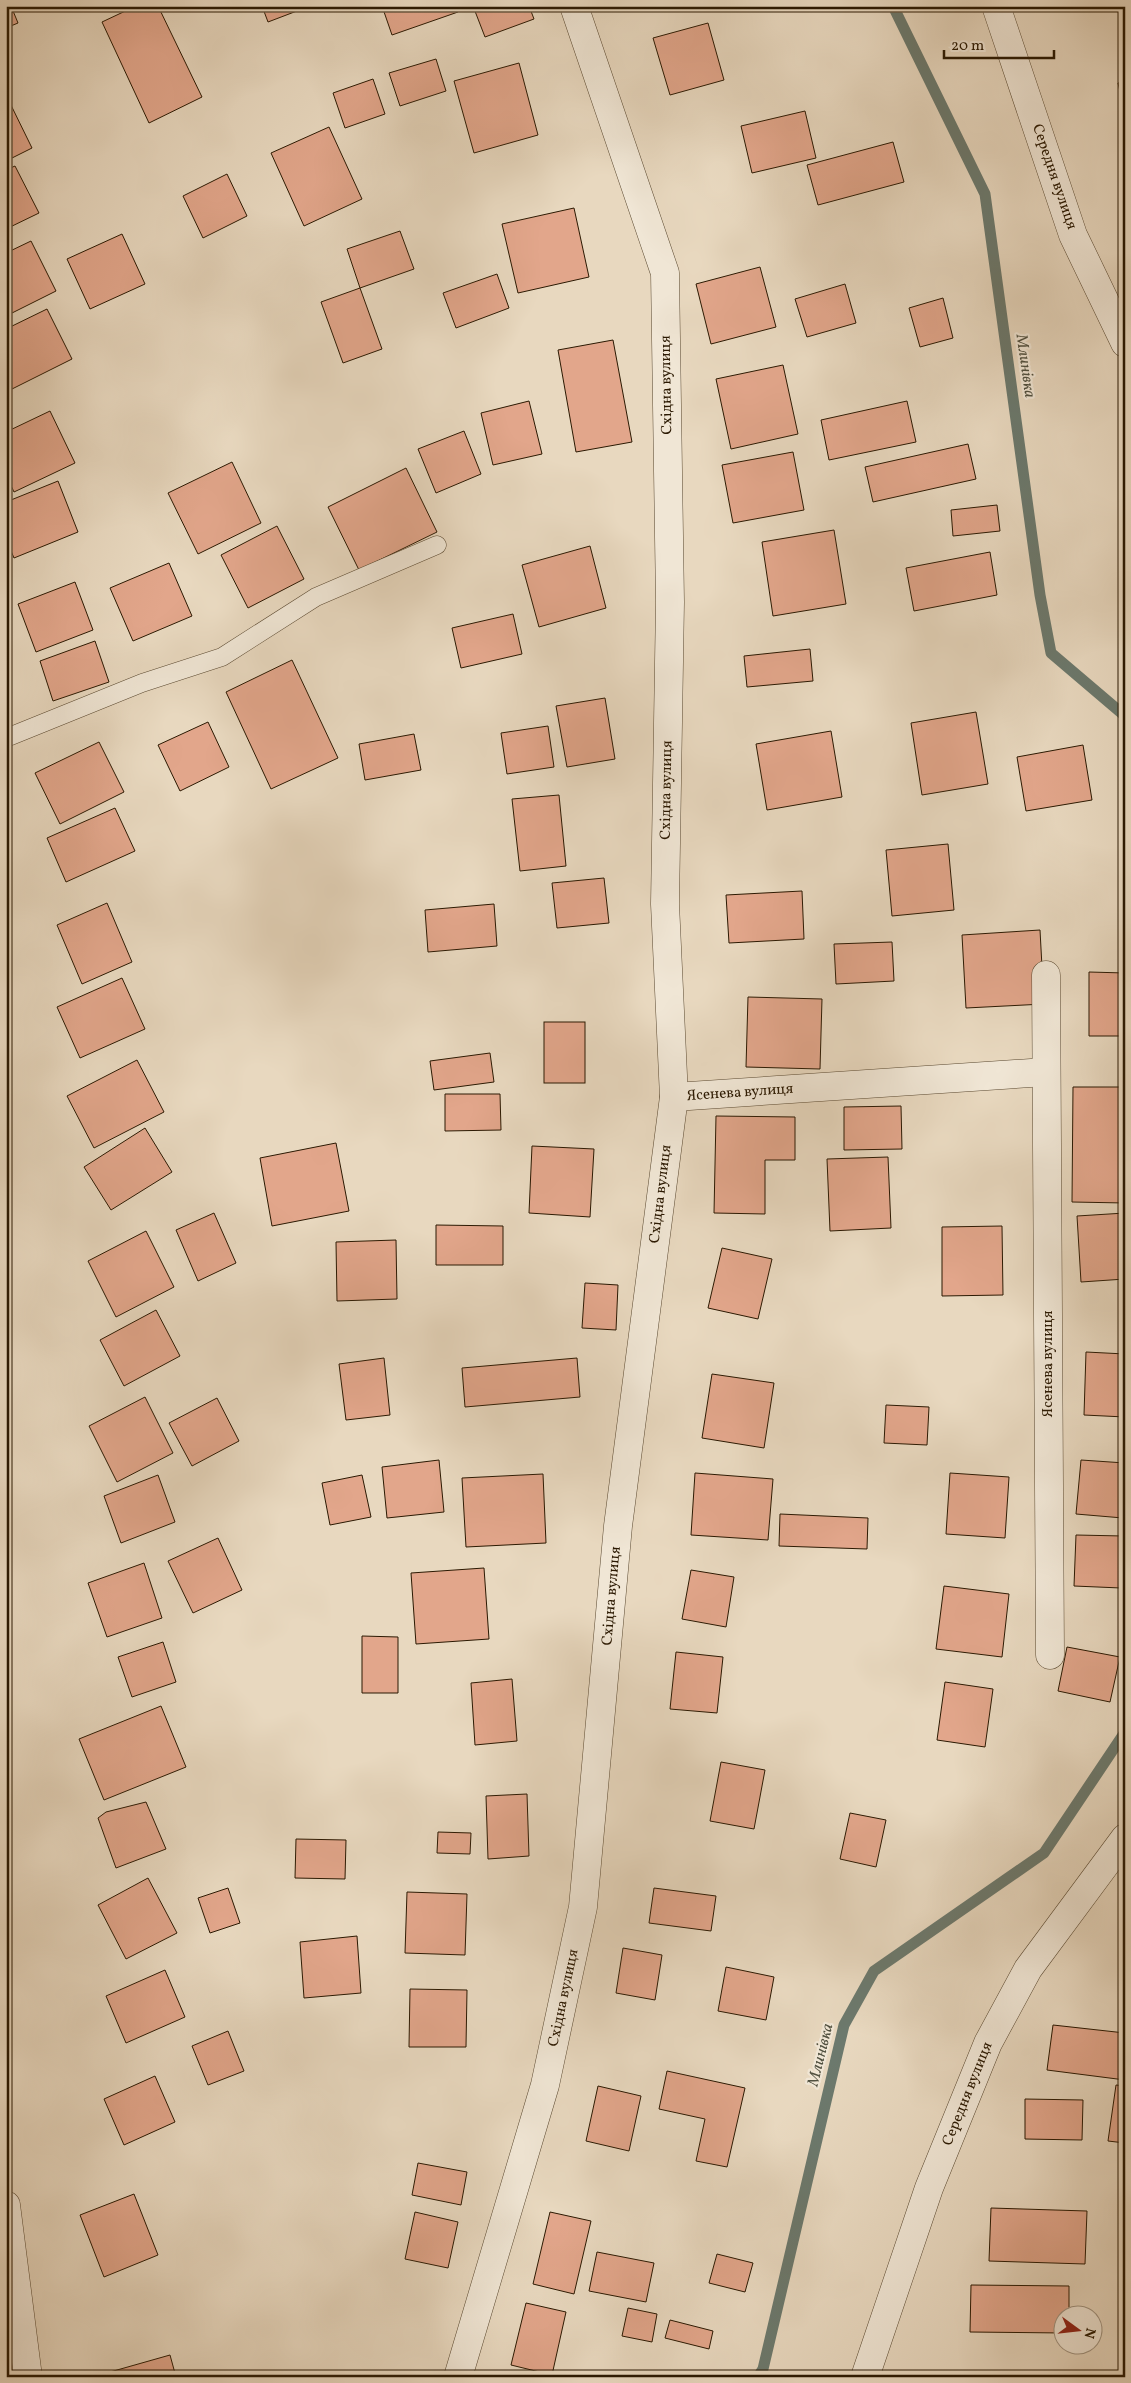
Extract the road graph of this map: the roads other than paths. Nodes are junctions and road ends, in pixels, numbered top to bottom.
1 (574, 6) edge
2 (996, 6) edge
3 (1125, 343) edge
4 (436, 545) dead end
5 (6, 738) edge
6 (1046, 974) dead end
7 (1046, 1072) junction
8 (674, 1097) junction
9 (1050, 1655) dead end
10 (1125, 1838) edge
11 (6, 2205) edge
12 (28, 2377) edge
13 (458, 2377) edge
14 (865, 2377) edge

1 - 8 street, Східна вулиця
2 - 3 street, Середня вулиця
4 - 5 lane
6 - 7 street, Ясенева вулиця
7 - 8 street, Ясенева вулиця
7 - 9 street, Ясенева вулиця
8 - 13 street, Східна вулиця
10 - 14 street, Середня вулиця
11 - 12 street

